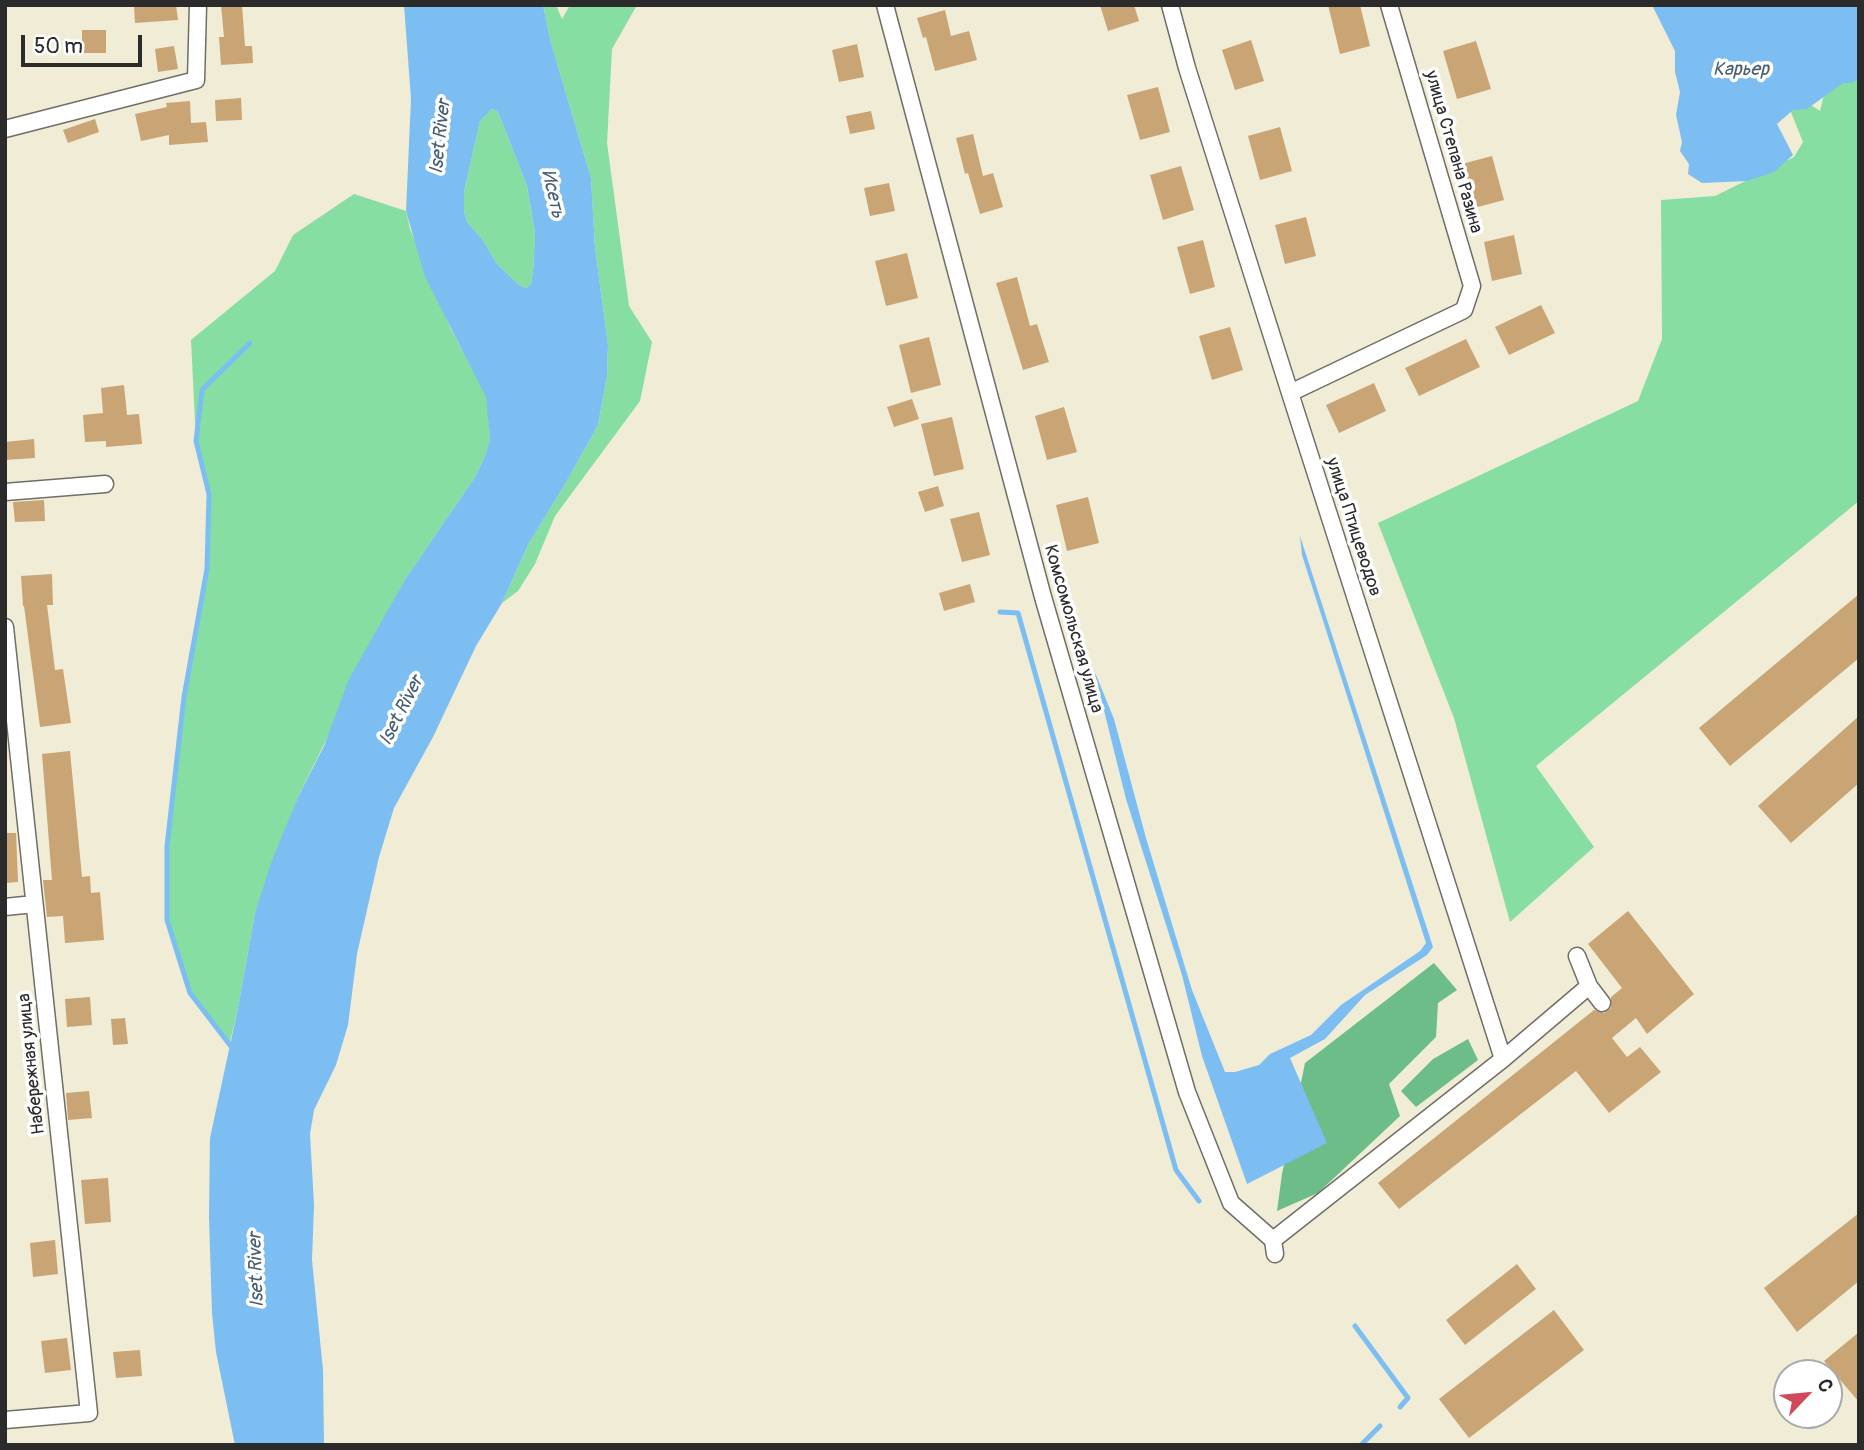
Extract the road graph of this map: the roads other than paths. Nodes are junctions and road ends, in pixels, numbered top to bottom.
1 (198, 5) edge
2 (885, 5) edge
3 (1170, 5) edge
4 (1389, 5) edge
5 (5, 129) edge
6 (1290, 393) junction
7 (105, 485) dead end
8 (5, 492) edge
9 (5, 627) edge
10 (34, 904) junction
11 (5, 907) edge
12 (1577, 956) dead end
13 (1589, 986) junction
14 (1602, 1003) dead end
15 (1503, 1059) junction
16 (5, 1420) edge

1 - 5 street
2 - 15 street, Комсомольская улица
3 - 6 street, улица Птицеводов
4 - 6 street, улица Степана Разина
6 - 15 street, улица Птицеводов
7 - 8 street
9 - 10 street, Набережная улица
10 - 11 street
10 - 16 street, Набережная улица
12 - 13 street
13 - 14 street
13 - 15 street

